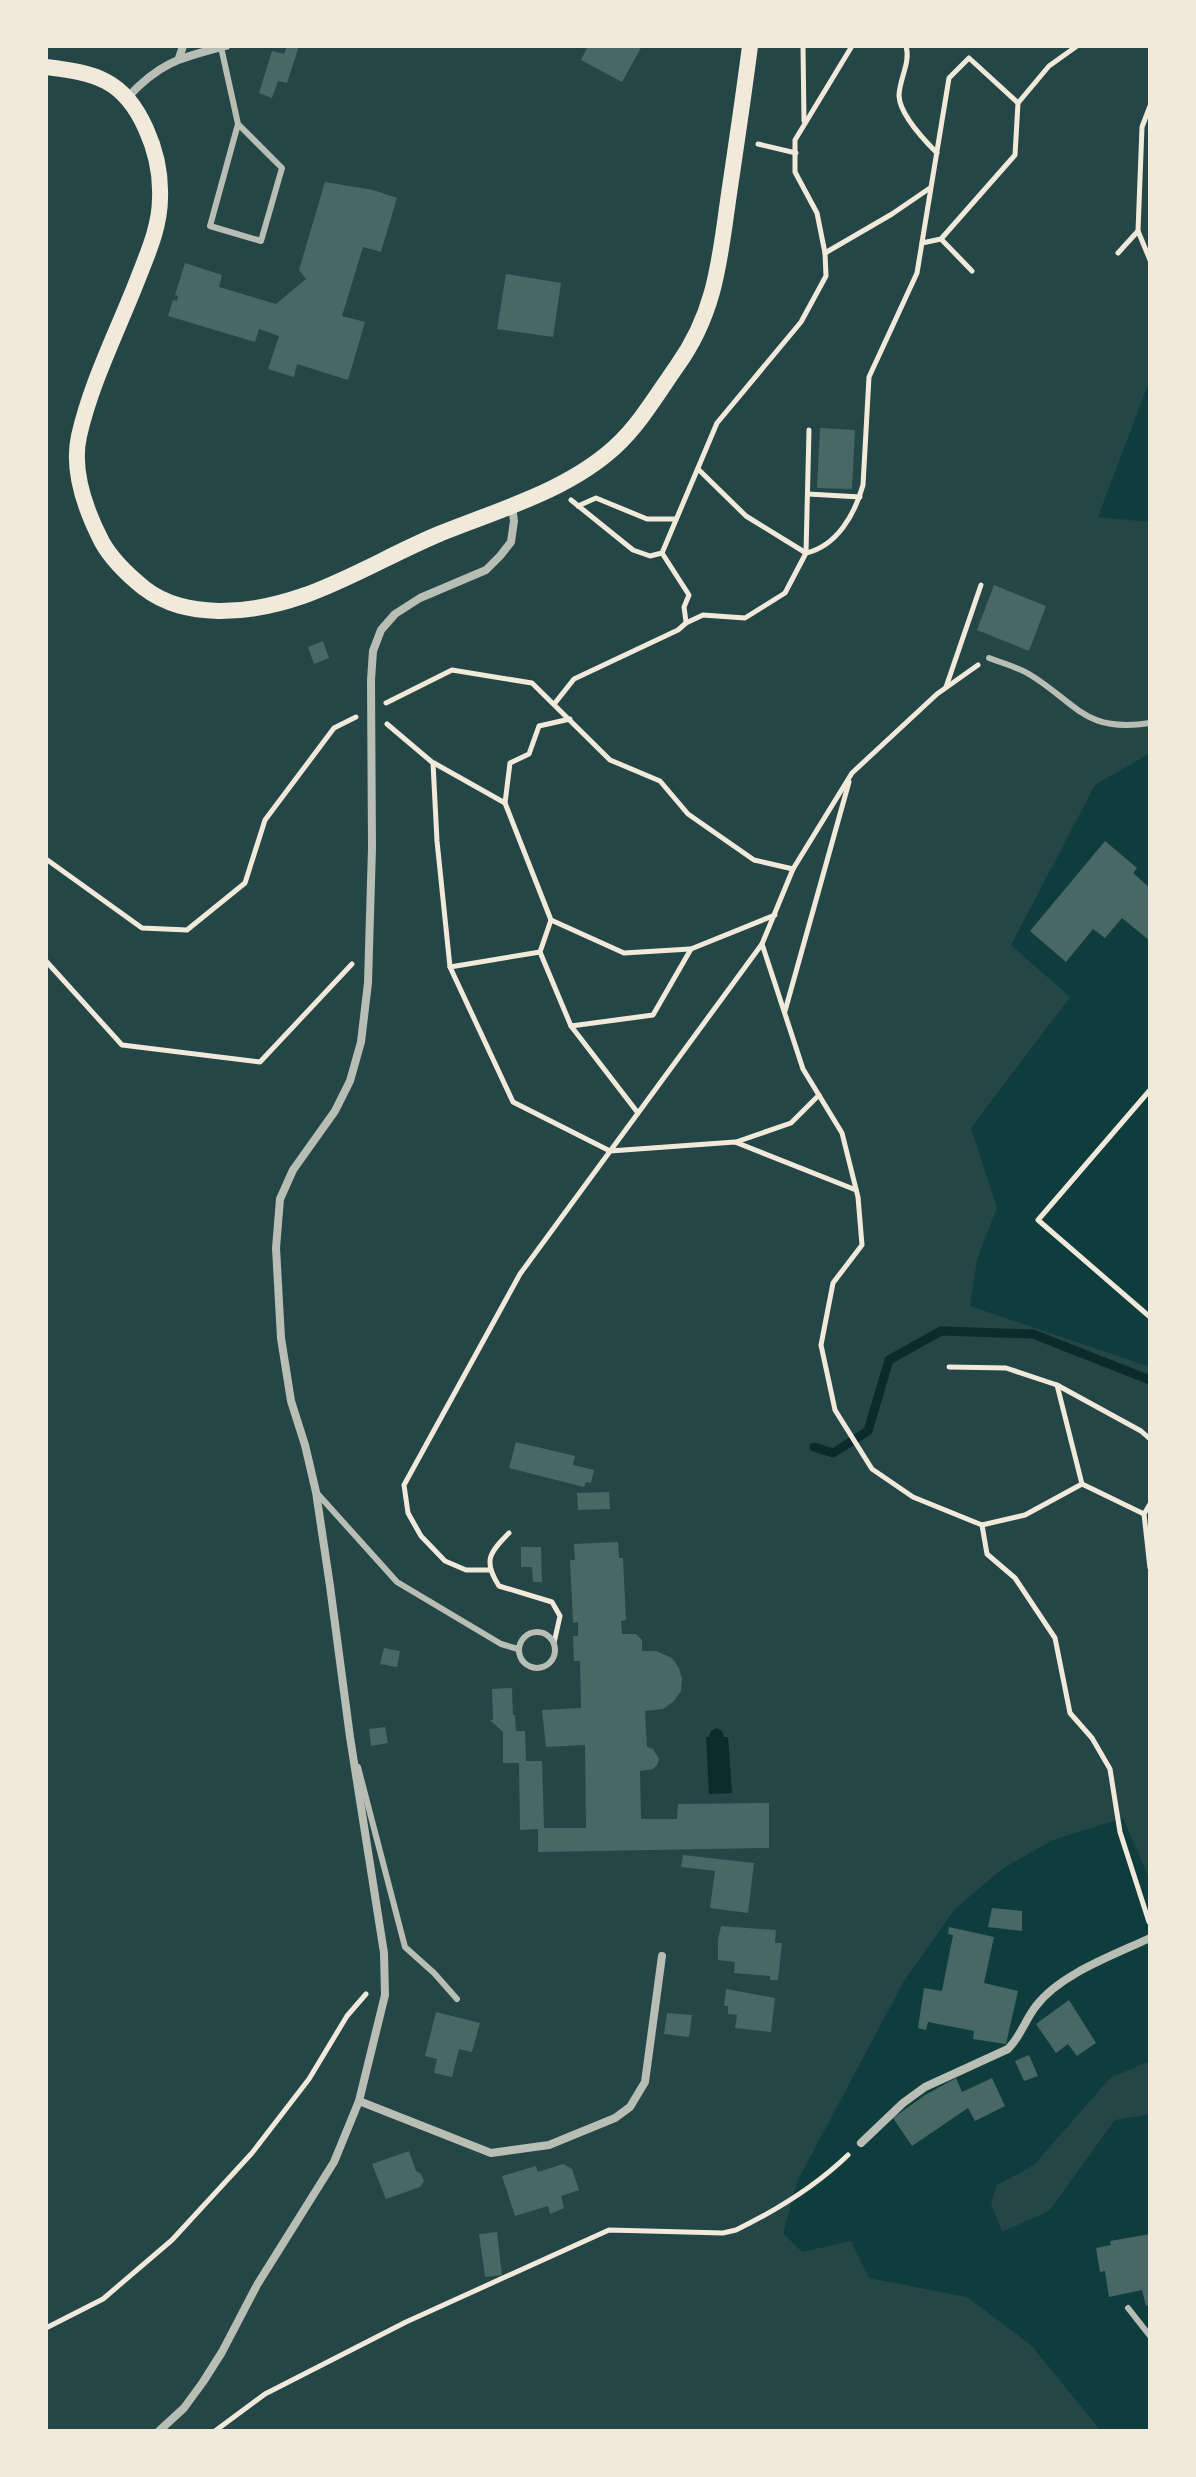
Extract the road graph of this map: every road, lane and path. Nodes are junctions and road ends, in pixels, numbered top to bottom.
1 (183, 46) edge
2 (750, 46) edge
3 (803, 46) edge
4 (852, 46) edge
5 (906, 46) edge
6 (1077, 46) edge
7 (224, 47) edge
8 (179, 58) junction
9 (46, 67) edge
10 (127, 99) junction
11 (1018, 103) junction
12 (1150, 106) edge
13 (238, 124) junction
14 (804, 124) junction
15 (737, 139) junction
16 (796, 153) junction
17 (937, 153) junction
18 (931, 188) junction
19 (1138, 231) junction
20 (941, 239) junction
21 (922, 243) junction
22 (825, 253) junction
23 (1118, 253) dead end
24 (1150, 260) edge
25 (972, 271) dead end
26 (809, 430) dead end
27 (698, 469) junction
28 (554, 486) junction
29 (808, 494) junction
30 (860, 497) junction
31 (512, 506) junction
32 (578, 506) junction
33 (676, 519) junction
34 (662, 553) junction
35 (806, 553) junction
36 (981, 585) dead end
37 (686, 623) junction
38 (989, 658) joint
39 (946, 688) junction
40 (555, 703) junction
41 (371, 710) junction
42 (570, 719) junction
43 (1150, 723) edge
44 (433, 763) junction
45 (852, 773) junction
46 (505, 803) junction
47 (46, 859) edge
48 (793, 869) junction
49 (775, 915) junction
50 (551, 920) junction
51 (762, 944) junction
52 (369, 945) junction
53 (691, 949) junction
54 (540, 952) junction
55 (46, 961) edge
56 (450, 967) junction
57 (784, 1012) junction
58 (571, 1026) junction
59 (1150, 1090) edge
60 (819, 1095) junction
61 (638, 1113) junction
62 (735, 1142) junction
63 (610, 1151) junction
64 (856, 1190) junction
65 (1150, 1317) edge
66 (949, 1367) dead end
67 (1057, 1385) junction
68 (1150, 1439) edge
69 (1082, 1484) junction
70 (316, 1492) junction
71 (1150, 1504) edge
72 (1144, 1514) junction
73 (982, 1525) junction
74 (509, 1533) dead end
75 (1150, 1569) edge
76 (489, 1570) junction
77 (554, 1643) junction
78 (518, 1649) junction
79 (350, 1737) junction
80 (1148, 1920) edge
81 (1150, 1938) edge
82 (662, 1956) dead end
83 (385, 1972) junction
84 (457, 1999) dead end
85 (359, 2101) junction
86 (861, 2143) joint
87 (1128, 2308) dead end
88 (46, 2328) edge
89 (1150, 2336) edge
90 (159, 2431) edge
91 (215, 2431) edge

1 - 8 street
2 - 15 main road
3 - 14 path
4 - 14 path
5 - 17 path
6 - 11 path
7 - 8 street
7 - 13 lane
8 - 10 street
9 - 10 main road
10 - 31 main road
11 - 17 path
11 - 20 path
12 - 19 path
13 - 13 lane
14 - 16 path
15 - 16 path
15 - 28 main road
16 - 22 path
17 - 18 path
18 - 21 path
18 - 22 path
19 - 23 path
19 - 24 path
20 - 21 path
20 - 25 path
21 - 30 path
22 - 27 path
26 - 29 path
27 - 33 path
27 - 35 path
28 - 31 main road
28 - 32 path
29 - 30 path
29 - 35 path
30 - 35 path
31 - 41 street
32 - 33 path
32 - 34 path
33 - 34 path
34 - 37 path
35 - 37 path
36 - 39 path
37 - 40 path
38 - 39 path
38 - 43 lane
39 - 45 path
40 - 41 path
40 - 42 path
41 - 44 path
41 - 47 path
41 - 52 street
42 - 46 path
42 - 48 path
44 - 46 path
44 - 56 path
45 - 48 path
45 - 57 path
46 - 50 path
48 - 49 path
49 - 51 path
49 - 53 path
50 - 53 path
50 - 54 path
51 - 57 path
51 - 61 path
52 - 55 path
52 - 70 street
53 - 58 path
54 - 56 path
54 - 58 path
56 - 63 path
57 - 60 path
58 - 61 path
59 - 65 path
60 - 62 path
60 - 64 path
61 - 63 path
62 - 63 path
62 - 64 path
63 - 76 path
64 - 73 path
66 - 67 path
67 - 68 path
67 - 69 path
69 - 72 path
69 - 73 path
70 - 78 lane
70 - 79 street
71 - 72 path
72 - 75 path
73 - 80 path
74 - 76 path
76 - 77 path
77 - 78 lane
77 - 78 lane
79 - 83 street
79 - 84 lane
81 - 86 street
82 - 85 street
83 - 85 street
83 - 88 path
85 - 90 street
86 - 91 path
87 - 89 lane

